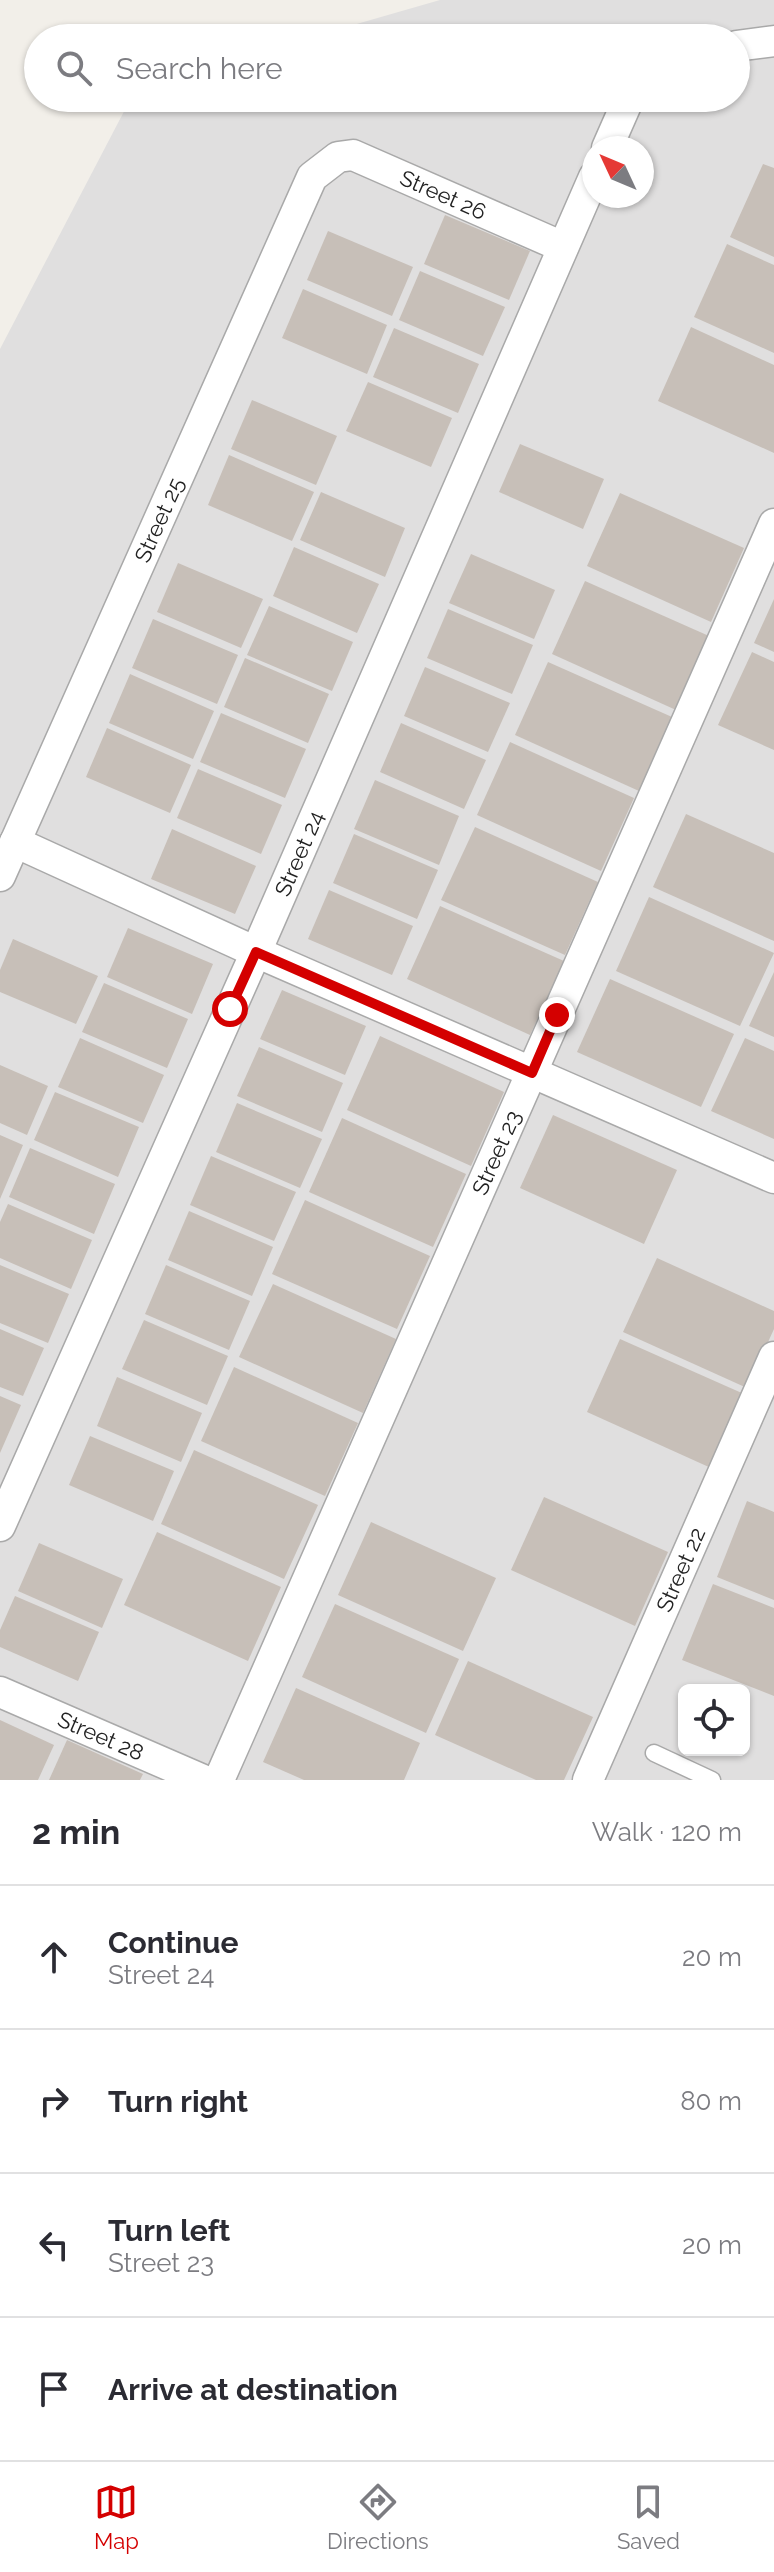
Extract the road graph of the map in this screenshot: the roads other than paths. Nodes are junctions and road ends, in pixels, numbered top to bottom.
1 (774, 41) edge
2 (750, 44) edge
3 (623, 112) edge
4 (612, 136) edge
5 (321, 166) joint
6 (582, 204) edge
7 (563, 247) junction
8 (774, 524) edge
9 (15, 842) junction
10 (0, 876) edge
11 (256, 952) junction
12 (532, 1073) junction
13 (774, 1178) edge
14 (774, 1357) edge
15 (0, 1526) edge
16 (0, 1692) edge
17 (654, 1753) dead end
18 (203, 1780) edge
19 (219, 1780) edge
20 (588, 1780) edge
21 (712, 1780) edge

1 - 2 street
3 - 4 street
5 - 7 street, Street 26
5 - 9 street, Street 25
6 - 7 street, Street 24
7 - 11 street, Street 24
8 - 12 street, Street 23
9 - 10 street, Street 25
9 - 11 street
11 - 12 street
11 - 15 street, Street 24
12 - 13 street
12 - 19 street, Street 23
14 - 20 street, Street 22
16 - 18 street, Street 28
17 - 21 lane

